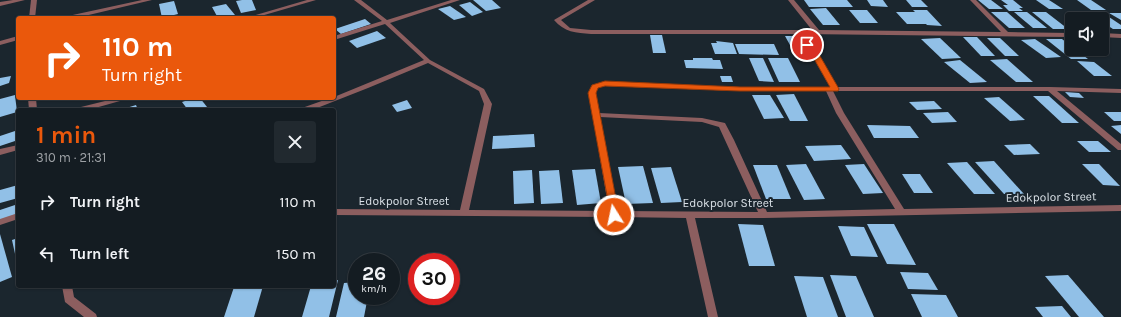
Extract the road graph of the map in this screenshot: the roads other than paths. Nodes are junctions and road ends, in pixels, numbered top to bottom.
1 (22, 0) edge
2 (34, 0) edge
3 (149, 0) edge
4 (313, 0) edge
5 (357, 0) edge
6 (457, 0) edge
7 (592, 0) edge
8 (791, 0) edge
9 (972, 0) edge
10 (0, 4) edge
11 (32, 16) edge
12 (77, 16) edge
13 (255, 16) edge
14 (386, 22) junction
15 (798, 32) junction
16 (816, 32) junction
17 (1007, 34) junction
18 (1065, 35) edge
19 (1109, 36) edge
20 (1121, 36) edge
21 (336, 37) edge
22 (16, 39) edge
23 (0, 43) edge
24 (428, 61) junction
25 (832, 89) junction
26 (1050, 90) junction
27 (1121, 91) edge
28 (336, 98) edge
29 (118, 100) edge
30 (332, 100) edge
31 (88, 108) edge
32 (310, 108) edge
33 (596, 115) junction
34 (16, 148) edge
35 (1121, 148) edge
36 (0, 152) edge
37 (1121, 208) edge
38 (336, 212) edge
39 (901, 212) junction
40 (464, 213) junction
41 (614, 215) junction
42 (690, 215) junction
43 (764, 215) junction
44 (16, 217) edge
45 (0, 222) edge
46 (67, 288) edge
47 (92, 317) edge
48 (713, 317) edge

1 - 10 street
2 - 11 street
3 - 12 street
4 - 13 street
5 - 14 street
6 - 14 street
7 - 15 street
8 - 16 street
9 - 17 street
14 - 21 street
14 - 24 street
15 - 16 street
15 - 25 street
16 - 17 street
17 - 18 street
19 - 20 street
22 - 23 street
24 - 28 street
24 - 40 street
25 - 26 street
25 - 33 street
25 - 39 street
26 - 27 street
26 - 35 street
29 - 31 street
30 - 32 street
33 - 41 street
33 - 43 street
34 - 36 street
37 - 39 street, Edokpolor Street
38 - 40 street, Edokpolor Street
39 - 43 street, Edokpolor Street
40 - 41 street, Edokpolor Street
41 - 42 street, Edokpolor Street
42 - 43 street, Edokpolor Street
42 - 48 street
44 - 45 street
46 - 47 street

